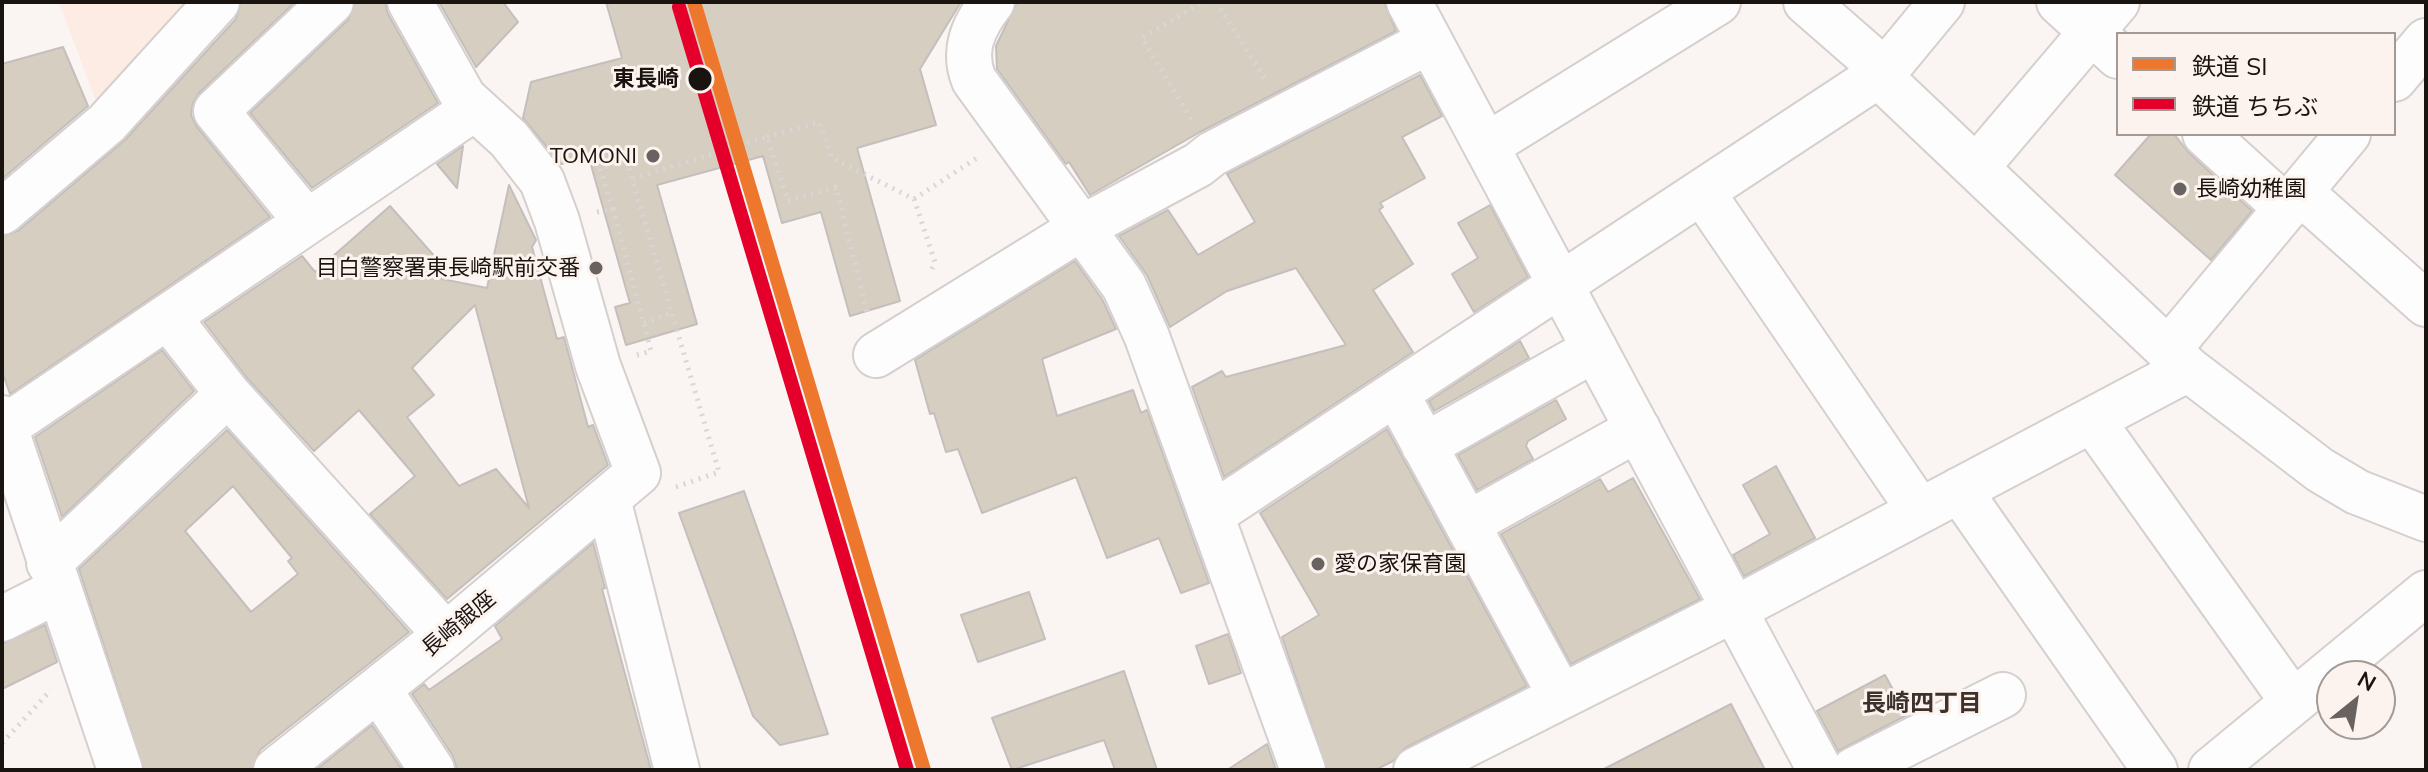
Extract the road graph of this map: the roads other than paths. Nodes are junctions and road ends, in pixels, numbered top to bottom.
1 (217, 2) edge
2 (331, 2) edge
3 (410, 2) edge
4 (992, 2) edge
5 (1409, 2) edge
6 (1718, 2) edge
7 (1806, 2) edge
8 (1942, 2) edge
9 (2059, 2) edge
10 (2109, 30) edge
11 (1430, 41) junction
12 (2426, 41) edge
13 (1882, 73) junction
14 (2396, 77) edge
15 (475, 108) junction
16 (2208, 136) edge
17 (2346, 136) edge
18 (1486, 146) junction
19 (1976, 168) junction
20 (1702, 192) junction
21 (2293, 200) junction
22 (2, 212) edge
23 (307, 222) junction
24 (1083, 227) junction
25 (1560, 285) junction
26 (2426, 304) edge
27 (168, 317) junction
28 (1595, 349) junction
29 (876, 355) dead end
30 (2178, 360) junction
31 (1396, 393) junction
32 (228, 394) junction
33 (2092, 420) junction
34 (3, 425) edge
35 (1638, 429) junction
36 (1424, 446) junction
37 (640, 486) junction
38 (1959, 490) junction
39 (1920, 511) junction
40 (1211, 515) junction
41 (2426, 519) edge
42 (1467, 524) junction
43 (54, 576) junction
44 (2426, 593) edge
45 (1735, 609) junction
46 (2, 619) edge
47 (446, 635) junction
48 (379, 690) junction
49 (2003, 695) dead end
50 (1561, 697) junction
51 (2293, 702) junction
52 (2237, 762) edge
53 (120, 770) edge
54 (276, 770) edge
55 (432, 770) edge
56 (677, 770) edge
57 (1303, 770) edge
58 (1416, 770) edge
59 (1820, 770) edge
60 (1854, 770) edge
61 (2155, 770) edge

1 - 22 street
2 - 23 street
3 - 15 street
4 - 24 street
5 - 11 street
6 - 18 street
7 - 13 street
8 - 13 street
9 - 10 street
10 - 19 street
11 - 18 street
11 - 24 street
12 - 14 street
13 - 19 street
13 - 20 street
15 - 23 street
15 - 37 street
16 - 21 street
17 - 21 street
18 - 25 street
19 - 30 street
20 - 25 street
20 - 39 street
21 - 26 street
21 - 30 street
23 - 27 street
24 - 29 street
24 - 40 street
25 - 28 street
25 - 31 street
27 - 32 street
27 - 34 street
28 - 35 street
28 - 36 street
30 - 33 street
30 - 41 street
31 - 36 street
31 - 40 street
32 - 43 street
32 - 47 street
33 - 38 street
33 - 51 street
34 - 43 street
35 - 42 street
35 - 45 street
36 - 42 street
37 - 47 street, 長崎銀座
37 - 56 street
38 - 39 street
38 - 61 street
39 - 45 street
40 - 57 street
42 - 50 street
43 - 46 street
43 - 53 street
44 - 51 street
45 - 50 street
45 - 59 street
47 - 48 street, 長崎銀座
48 - 54 street, 長崎銀座
48 - 55 street
49 - 60 street
50 - 58 street
51 - 52 street

